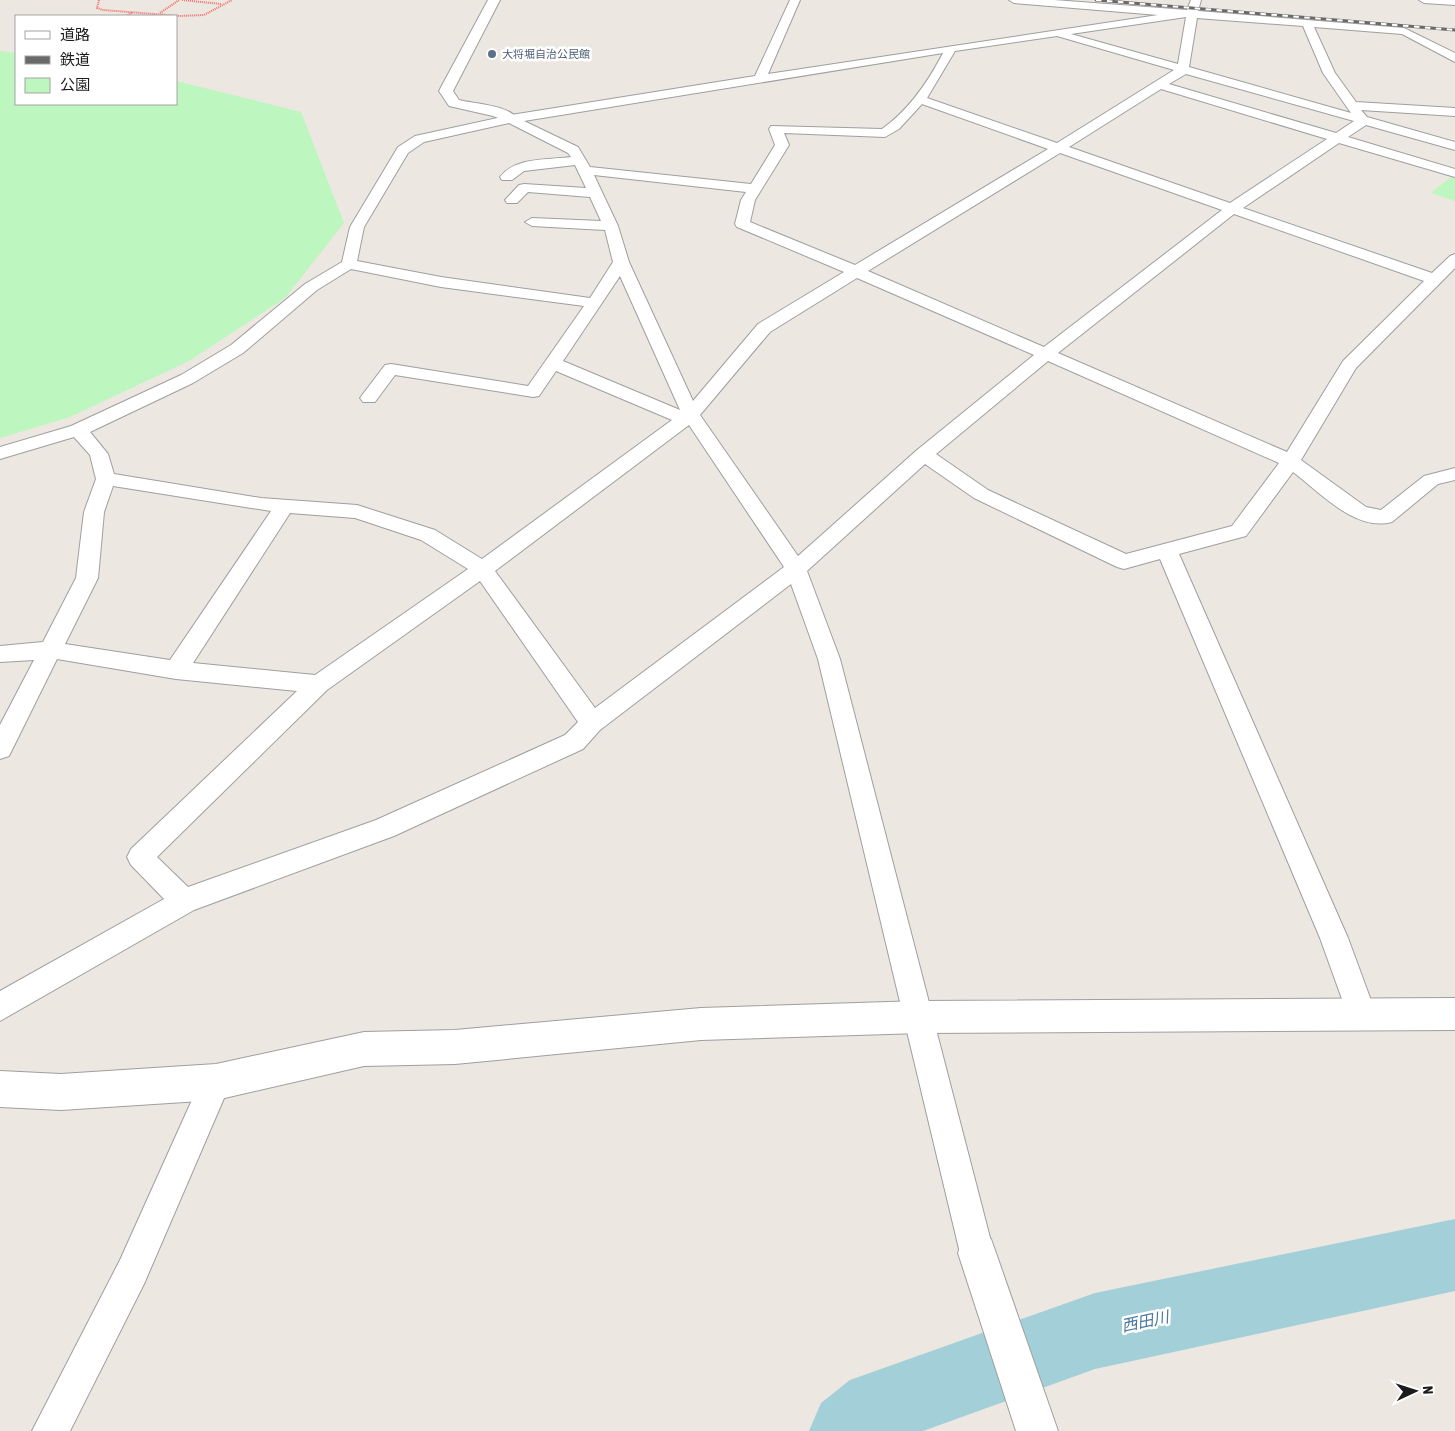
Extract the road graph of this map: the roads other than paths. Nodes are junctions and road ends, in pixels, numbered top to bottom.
1 (494, 0) edge
2 (795, 0) edge
3 (1014, 0) edge
4 (1196, 0) edge
5 (1424, 0) edge
6 (1455, 2) edge
7 (1192, 13) junction
8 (1307, 23) junction
9 (1055, 34) junction
10 (951, 48) junction
11 (1455, 58) edge
12 (1183, 70) junction
13 (760, 78) junction
14 (1159, 85) junction
15 (918, 99) junction
16 (1350, 105) junction
17 (1455, 112) edge
18 (511, 119) junction
19 (1363, 120) junction
20 (1338, 138) junction
21 (1455, 146) edge
22 (1058, 148) junction
23 (582, 165) junction
24 (1455, 173) edge
25 (507, 177) dead end
26 (755, 189) junction
27 (597, 193) junction
28 (512, 200) dead end
29 (1233, 208) junction
30 (532, 222) dead end
31 (611, 226) junction
32 (1455, 259) edge
33 (621, 262) junction
34 (349, 264) junction
35 (858, 272) junction
36 (1433, 279) junction
37 (595, 303) junction
38 (1046, 354) junction
39 (554, 364) junction
40 (369, 398) dead end
41 (688, 417) junction
42 (78, 430) junction
43 (0, 453) edge
44 (924, 454) junction
45 (1291, 461) junction
46 (1455, 474) edge
47 (106, 479) junction
48 (285, 506) junction
49 (1166, 550) junction
50 (482, 569) junction
51 (796, 569) junction
52 (52, 650) junction
53 (0, 654) edge
54 (176, 670) junction
55 (319, 684) junction
56 (592, 722) junction
57 (0, 749) edge
58 (184, 901) junction
59 (0, 1007) edge
60 (1361, 1014) junction
61 (1455, 1014) edge
62 (920, 1017) junction
63 (216, 1082) junction
64 (0, 1089) edge
65 (977, 1253) joint
66 (50, 1431) edge
67 (1037, 1431) edge

1 - 18 street
2 - 13 street
3 - 7 street
4 - 7 street
5 - 6 street
7 - 8 street
7 - 9 street
7 - 12 street
8 - 11 street
8 - 16 street
9 - 10 street
9 - 12 street
10 - 13 street
10 - 15 street
12 - 14 street
12 - 19 street
13 - 18 street
14 - 20 street
14 - 22 street
15 - 22 street
15 - 26 street
16 - 17 street
16 - 19 street
18 - 23 street
18 - 34 street
19 - 20 street
19 - 21 street
20 - 24 street
20 - 29 street
22 - 29 street
22 - 35 street
23 - 25 street
23 - 26 street
23 - 27 street
26 - 35 street
27 - 28 street
27 - 31 street
29 - 36 street
29 - 38 street
30 - 31 street
31 - 33 street
32 - 36 street
33 - 37 street
33 - 41 street
34 - 37 street
34 - 42 street
35 - 38 street
35 - 41 street
36 - 45 street
37 - 39 street
38 - 44 street
38 - 45 street
39 - 40 street
39 - 41 street
41 - 50 street
41 - 51 street
42 - 43 street
42 - 47 street
44 - 49 street
44 - 51 street
45 - 46 street
45 - 49 street
47 - 48 street
47 - 52 street
48 - 50 street
48 - 54 street
49 - 60 street
50 - 55 street
50 - 56 street
51 - 56 street
51 - 62 street
52 - 53 street
52 - 54 street
52 - 57 street
54 - 55 street
55 - 58 street
56 - 58 street
58 - 59 street
60 - 61 street
60 - 62 street
62 - 63 street
62 - 65 street
63 - 64 street
63 - 66 street
65 - 67 street

